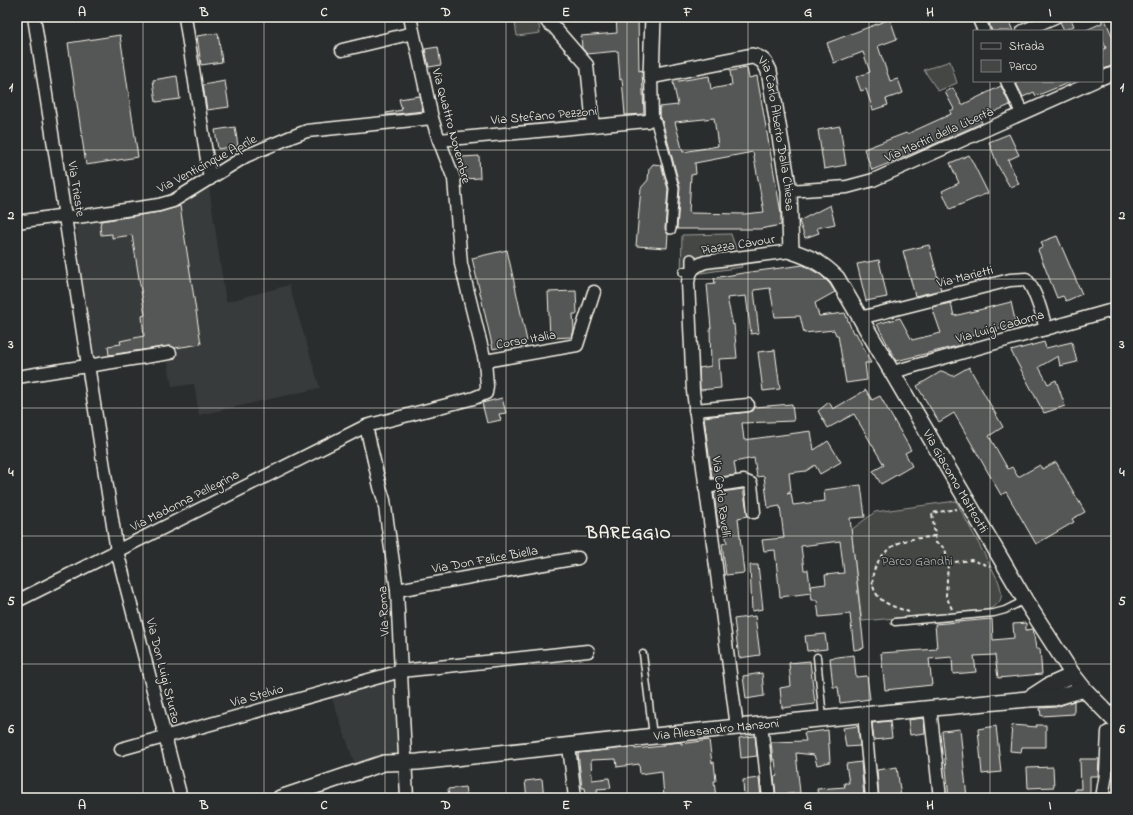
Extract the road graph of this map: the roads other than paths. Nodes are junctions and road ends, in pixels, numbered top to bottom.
1 (34, 17) edge
2 (185, 17) edge
3 (410, 17) edge
4 (545, 17) edge
5 (653, 17) edge
6 (978, 17) edge
7 (1055, 17) edge
8 (984, 30) edge
9 (1026, 30) edge
10 (413, 33) junction
11 (342, 50) dead end
12 (1116, 72) edge
13 (651, 76) junction
14 (1103, 78) edge
15 (1007, 82) edge
16 (1093, 82) edge
17 (1022, 113) junction
18 (432, 118) junction
19 (652, 118) junction
20 (593, 126) junction
21 (438, 140) junction
22 (210, 179) junction
23 (789, 191) junction
24 (66, 216) junction
25 (17, 222) edge
26 (671, 229) dead end
27 (791, 251) junction
28 (688, 267) joint
29 (594, 292) dead end
30 (1116, 309) edge
31 (860, 318) junction
32 (1046, 329) junction
33 (170, 353) dead end
34 (485, 361) junction
35 (88, 366) junction
36 (893, 375) junction
37 (17, 376) edge
38 (748, 405) dead end
39 (695, 410) junction
40 (366, 426) junction
41 (705, 487) junction
42 (754, 512) dead end
43 (117, 550) junction
44 (578, 558) dead end
45 (397, 590) junction
46 (1025, 600) junction
47 (17, 601) edge
48 (895, 622) dead end
49 (588, 651) dead end
50 (643, 654) dead end
51 (817, 657) dead end
52 (401, 671) junction
53 (1073, 675) junction
54 (1084, 689) junction
55 (1028, 699) junction
56 (930, 708) junction
57 (864, 714) junction
58 (823, 718) junction
59 (1112, 721) edge
60 (761, 724) junction
61 (736, 727) junction
62 (165, 736) junction
63 (653, 736) junction
64 (569, 746) junction
65 (121, 749) dead end
66 (405, 762) junction
67 (182, 798) edge
68 (280, 798) edge
69 (407, 798) edge
70 (575, 798) edge
71 (769, 798) edge
72 (872, 798) edge
73 (940, 798) edge
74 (1102, 798) edge

1 - 24 street, Via Trieste
2 - 22 street
3 - 10 street, Via Quattro Novembre
4 - 20 street
5 - 13 street
6 - 8 street
7 - 9 street
10 - 11 street
10 - 18 street, Via Quattro Novembre
12 - 14 street
13 - 19 street
13 - 23 street, Via Carlo Alberto Dalla Chiesa
15 - 17 street
16 - 17 street, Via Martiri della Libertà
17 - 23 street, Via Martiri della Libertà
18 - 21 street, Via Quattro Novembre
18 - 22 street, Via Venticinque Aprile
19 - 20 street, Via Stefano Pezzoni
19 - 26 street
20 - 21 street, Via Stefano Pezzoni
21 - 34 street, Via Quattro Novembre
22 - 24 street, Via Venticinque Aprile
23 - 27 street, Via Carlo Alberto Dalla Chiesa
24 - 25 street, Via Venticinque Aprile
24 - 35 street, Via Trieste
27 - 28 street, Piazza Cavour
27 - 31 street, Via Giacomo Matteotti
28 - 39 street, Via Carlo Ravelli
29 - 34 street, Corso Italia
30 - 32 street, Via Luigi Cadorna
31 - 32 street, Via Marietti
31 - 36 street, Via Giacomo Matteotti
32 - 36 street, Via Luigi Cadorna
33 - 35 street
34 - 40 street, Corso Italia
35 - 37 street
35 - 43 street, Via Trieste
36 - 46 street, Via Giacomo Matteotti
38 - 39 street
39 - 41 street, Via Carlo Ravelli
40 - 43 street, Via Madonna Pellegrina
40 - 45 street, Via Roma
41 - 42 street
41 - 61 street, Via Carlo Ravelli
43 - 47 street, Via Madonna Pellegrina
43 - 62 street, Via Don Luigi Sturzo
44 - 45 street, Via Don Felice Biella
45 - 52 street, Via Roma
46 - 48 lane
46 - 53 street, Via Giacomo Matteotti
49 - 52 street, Via Stelvio
50 - 63 lane
51 - 58 lane
52 - 62 street, Via Stelvio
52 - 66 street, Via Roma
53 - 54 street, Via Giacomo Matteotti
53 - 55 street, Via Alessandro Manzoni
54 - 55 street, Via Alessandro Manzoni
54 - 59 street, Via Giacomo Matteotti
55 - 56 street, Via Alessandro Manzoni
56 - 57 street, Via Alessandro Manzoni
56 - 73 street
57 - 58 street, Via Alessandro Manzoni
57 - 72 street
58 - 60 street, Via Alessandro Manzoni
59 - 74 street
60 - 61 street, Via Alessandro Manzoni
60 - 71 street
61 - 63 street, Via Alessandro Manzoni
62 - 65 street, Via Stelvio
62 - 67 street, Via Don Luigi Sturzo
63 - 64 street, Via Alessandro Manzoni
64 - 66 street, Via Alessandro Manzoni
64 - 70 street
66 - 68 street, Via Alessandro Manzoni
66 - 69 street, Via Roma

